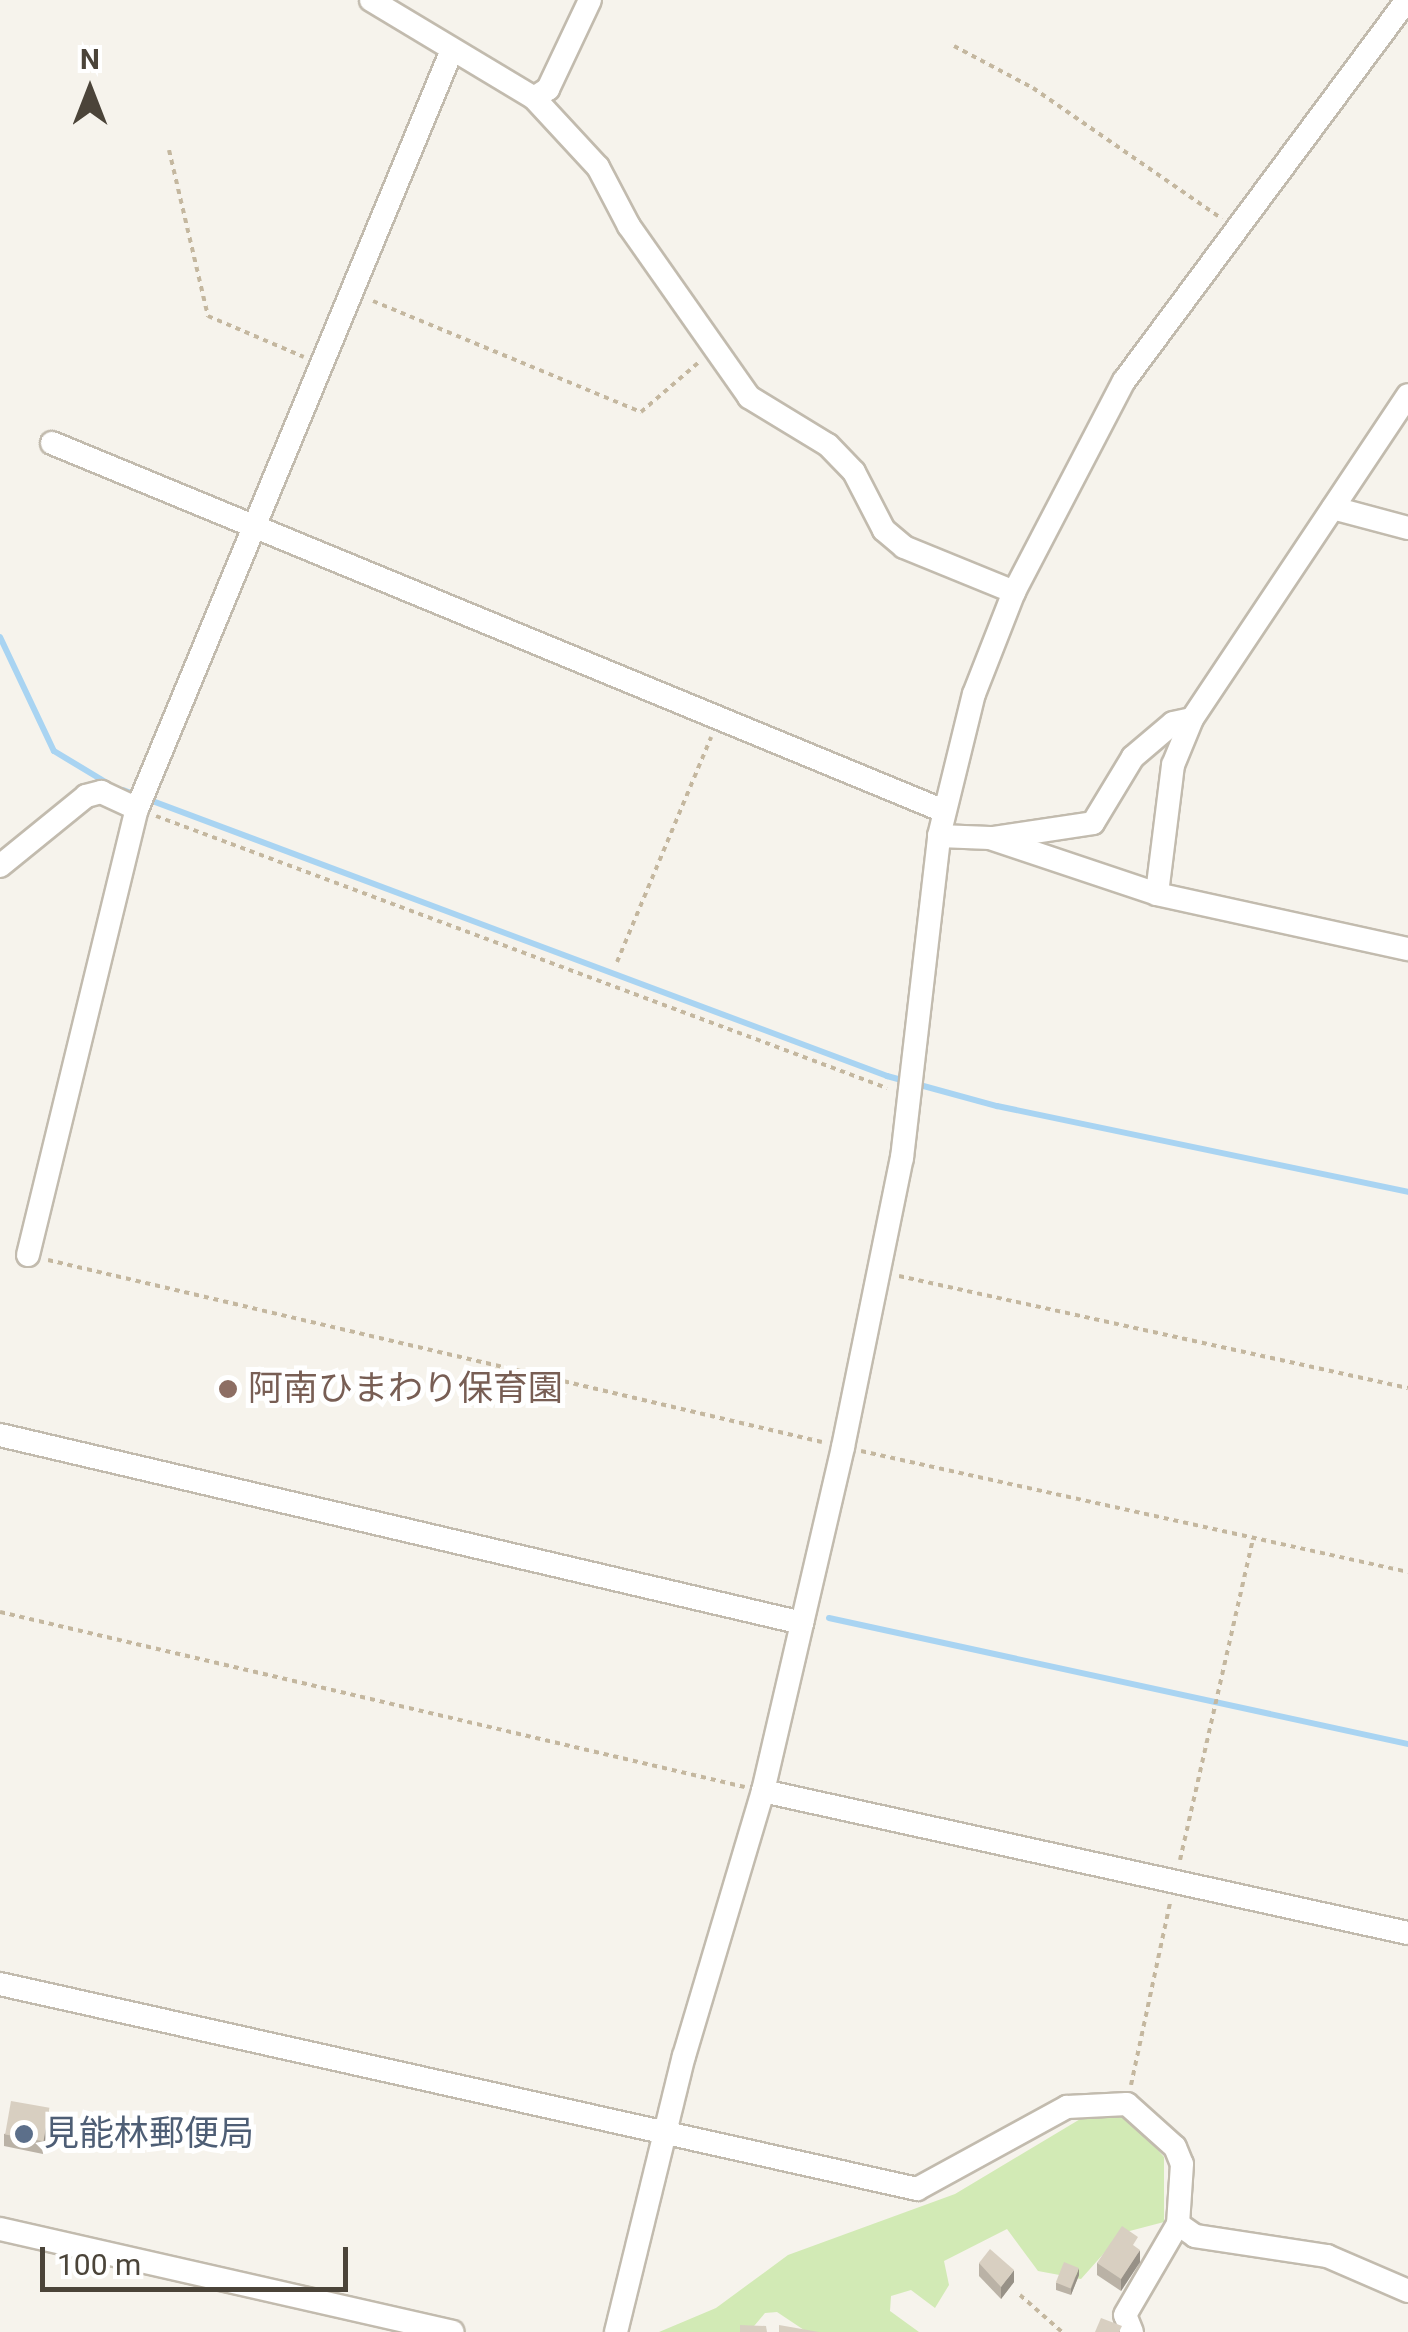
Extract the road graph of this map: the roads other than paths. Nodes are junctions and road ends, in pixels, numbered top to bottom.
1 (371, 0) edge
2 (590, 0) edge
3 (1408, 0) edge
4 (452, 50) junction
5 (534, 98) junction
6 (1408, 395) edge
7 (52, 443) dead end
8 (1333, 508) junction
9 (254, 526) junction
10 (1408, 528) edge
11 (1014, 592) junction
12 (1192, 719) junction
13 (140, 802) junction
14 (944, 811) junction
15 (939, 836) junction
16 (990, 838) junction
17 (0, 866) edge
18 (1157, 894) junction
19 (1408, 949) edge
20 (28, 1255) road end
21 (0, 1435) edge
22 (802, 1622) junction
23 (763, 1791) junction
24 (1408, 1933) edge
25 (0, 1984) edge
26 (664, 2134) junction
27 (1178, 2224) junction
28 (0, 2229) edge
29 (1408, 2291) edge
30 (452, 2332) edge
31 (616, 2332) edge
32 (1132, 2332) edge

1 - 4 street
2 - 5 street
3 - 11 street
4 - 5 street
4 - 9 street
5 - 11 street
6 - 8 street
7 - 9 street
8 - 10 street
8 - 12 street
9 - 13 street
9 - 14 street
11 - 14 street
12 - 16 street
12 - 18 street
13 - 17 street
13 - 20 street
14 - 15 street
15 - 16 street
15 - 22 street
16 - 18 street
18 - 19 street
21 - 22 street
22 - 23 street
23 - 24 street
23 - 26 street
25 - 26 street
26 - 27 street
26 - 31 street
27 - 29 street
27 - 32 street
28 - 30 street

